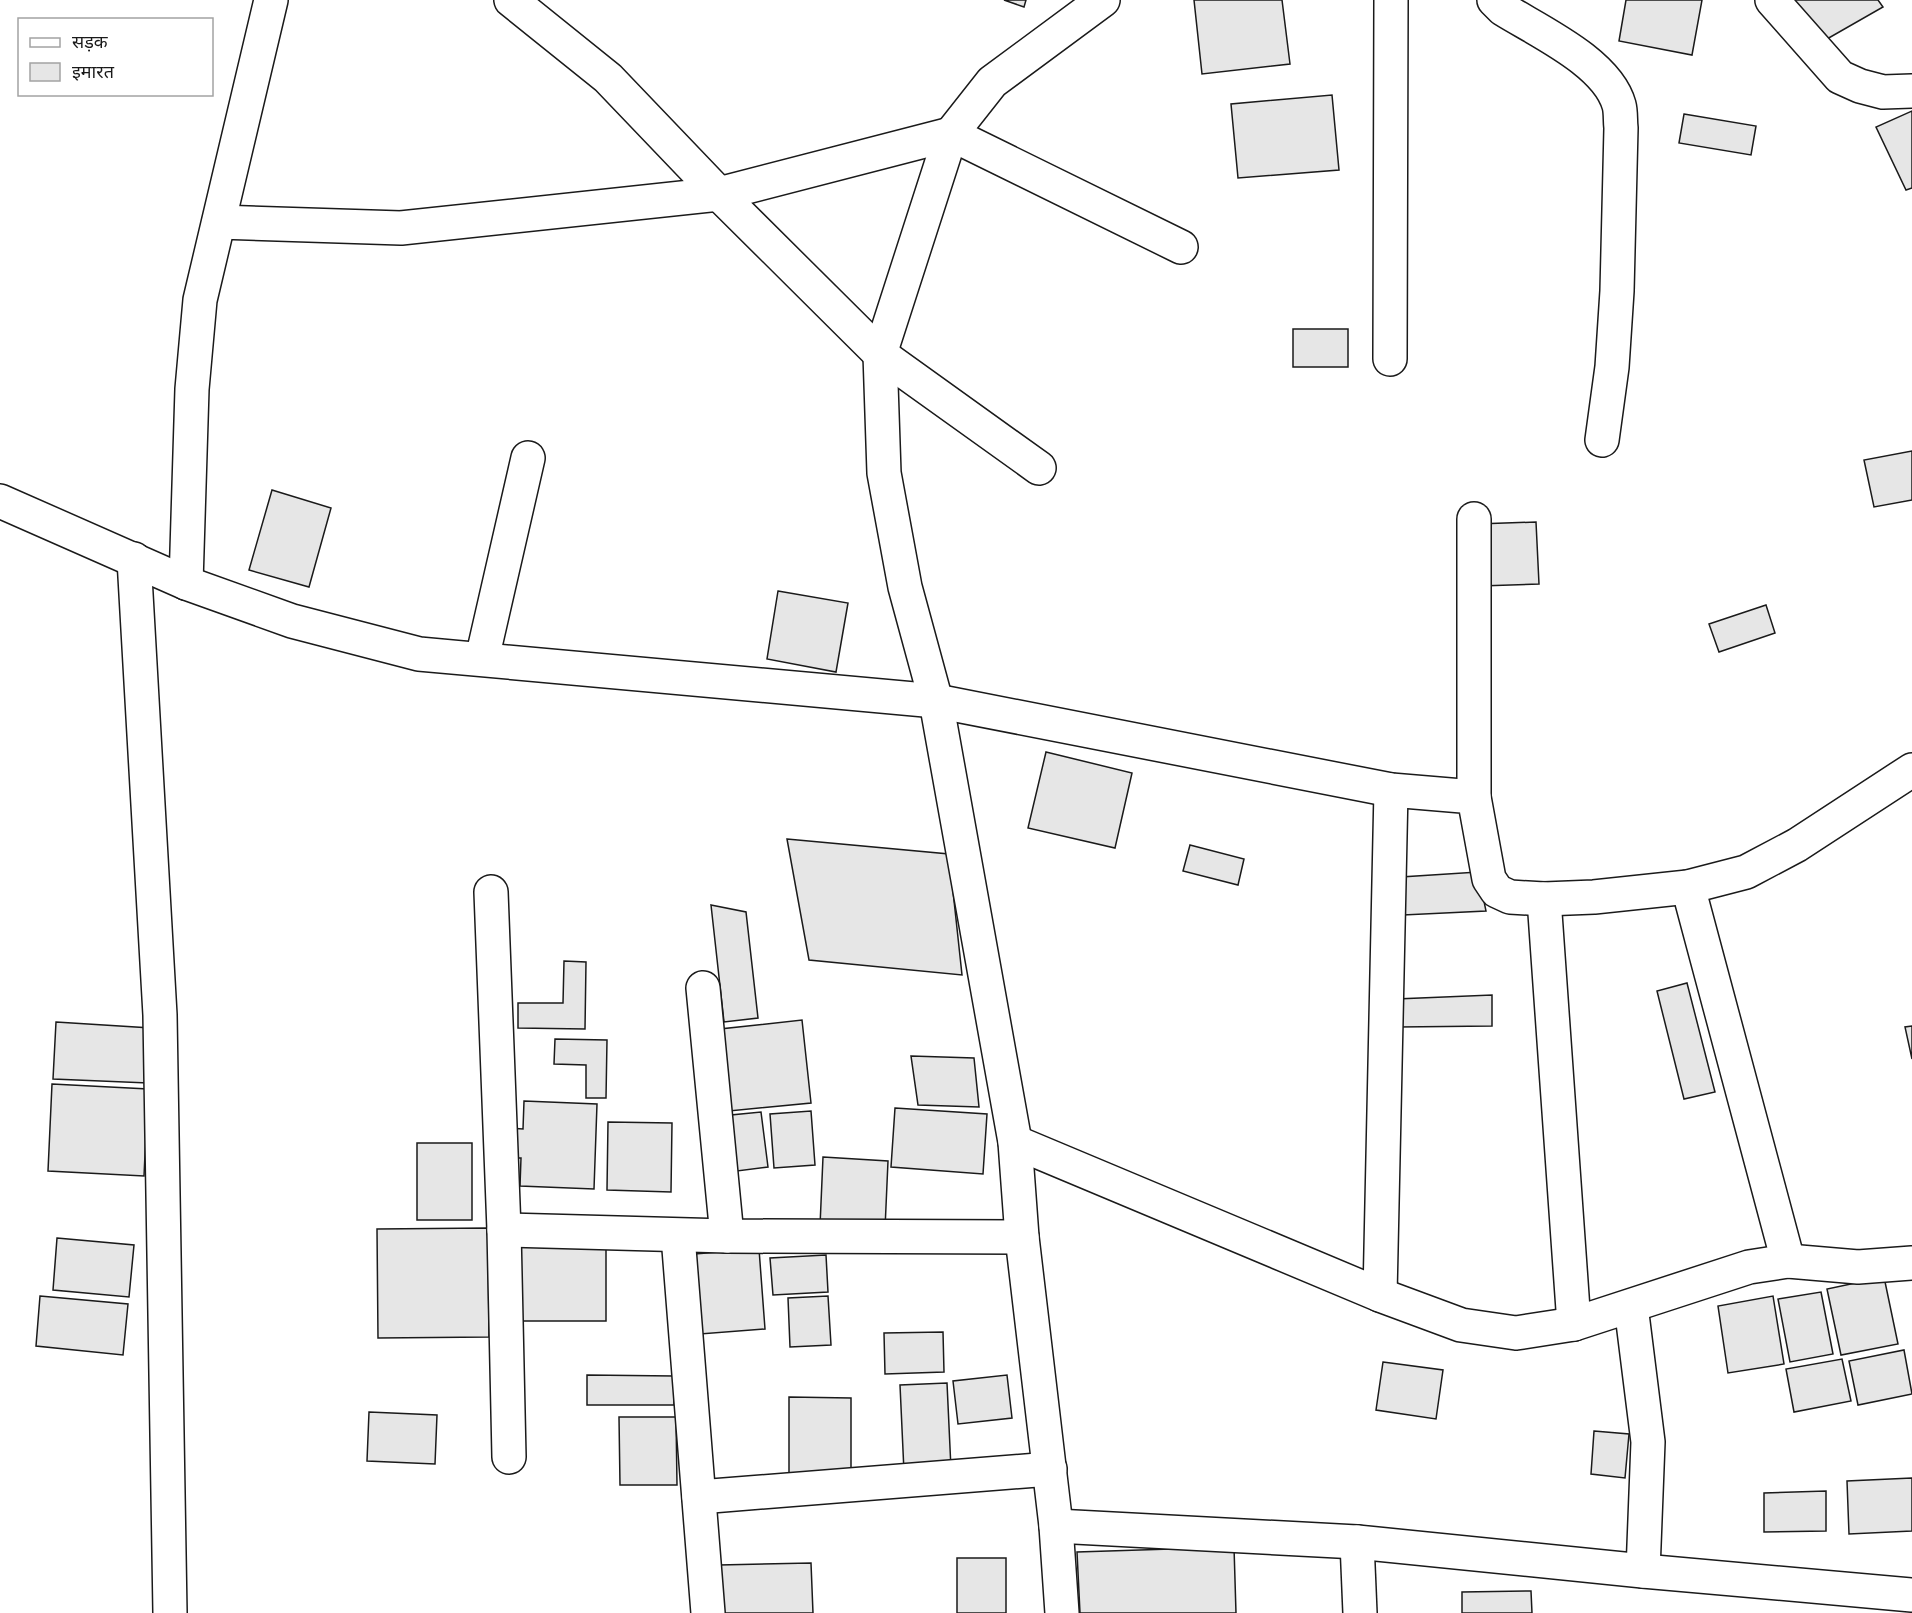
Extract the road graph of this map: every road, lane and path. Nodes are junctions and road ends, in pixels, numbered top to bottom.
1 (271, 0) edge
2 (510, 0) edge
3 (1103, 0) edge
4 (1391, 0) edge
5 (1494, 0) edge
6 (1772, 0) edge
7 (1912, 91) edge
8 (951, 134) junction
9 (719, 194) junction
10 (219, 222) junction
11 (1181, 247) dead end
12 (880, 354) junction
13 (1390, 359) dead end
14 (1602, 440) dead end
15 (528, 458) dead end
16 (1038, 468) dead end
17 (0, 501) edge
18 (1474, 519) dead end
19 (134, 559) junction
20 (186, 584) junction
21 (482, 659) junction
22 (936, 701) junction
23 (1912, 770) edge
24 (1391, 789) junction
25 (1474, 796) junction
26 (1688, 887) junction
27 (491, 892) dead end
28 (1544, 899) junction
29 (702, 988) dead end
30 (1015, 1142) junction
31 (504, 1230) junction
32 (678, 1236) junction
33 (728, 1236) junction
34 (1022, 1237) junction
35 (1788, 1261) junction
36 (1912, 1263) edge
37 (1380, 1295) junction
38 (1630, 1306) junction
39 (1574, 1324) junction
40 (509, 1456) dead end
41 (1050, 1469) junction
42 (699, 1497) junction
43 (1056, 1526) junction
44 (1357, 1542) junction
45 (1643, 1571) junction
46 (1912, 1595) edge
47 (1842, 1601) edge
48 (170, 1613) edge
49 (708, 1613) edge
50 (1062, 1613) edge
51 (1360, 1613) edge

1 - 10 street
2 - 9 street
3 - 8 street
4 - 13 street
5 - 14 street
6 - 7 street
8 - 9 street
8 - 11 street
8 - 12 street
9 - 10 street
9 - 12 street
10 - 20 street
12 - 16 street
12 - 22 street
15 - 21 street
17 - 19 street
18 - 25 street
19 - 20 street
19 - 48 street
20 - 21 street
21 - 22 street
22 - 24 street
22 - 30 street
23 - 26 street
24 - 25 street
24 - 37 street
25 - 28 street
26 - 28 street
26 - 35 street
27 - 31 street
28 - 39 street
29 - 33 street
30 - 34 street
30 - 37 street
31 - 32 street
31 - 40 street
32 - 33 street
32 - 42 street
33 - 34 street
34 - 41 street
35 - 36 street
35 - 38 street
37 - 39 street
38 - 39 street
38 - 45 street
41 - 42 street
41 - 43 street
42 - 49 street
43 - 44 street
43 - 50 street
44 - 45 street
44 - 51 street
45 - 47 street
46 - 47 street

